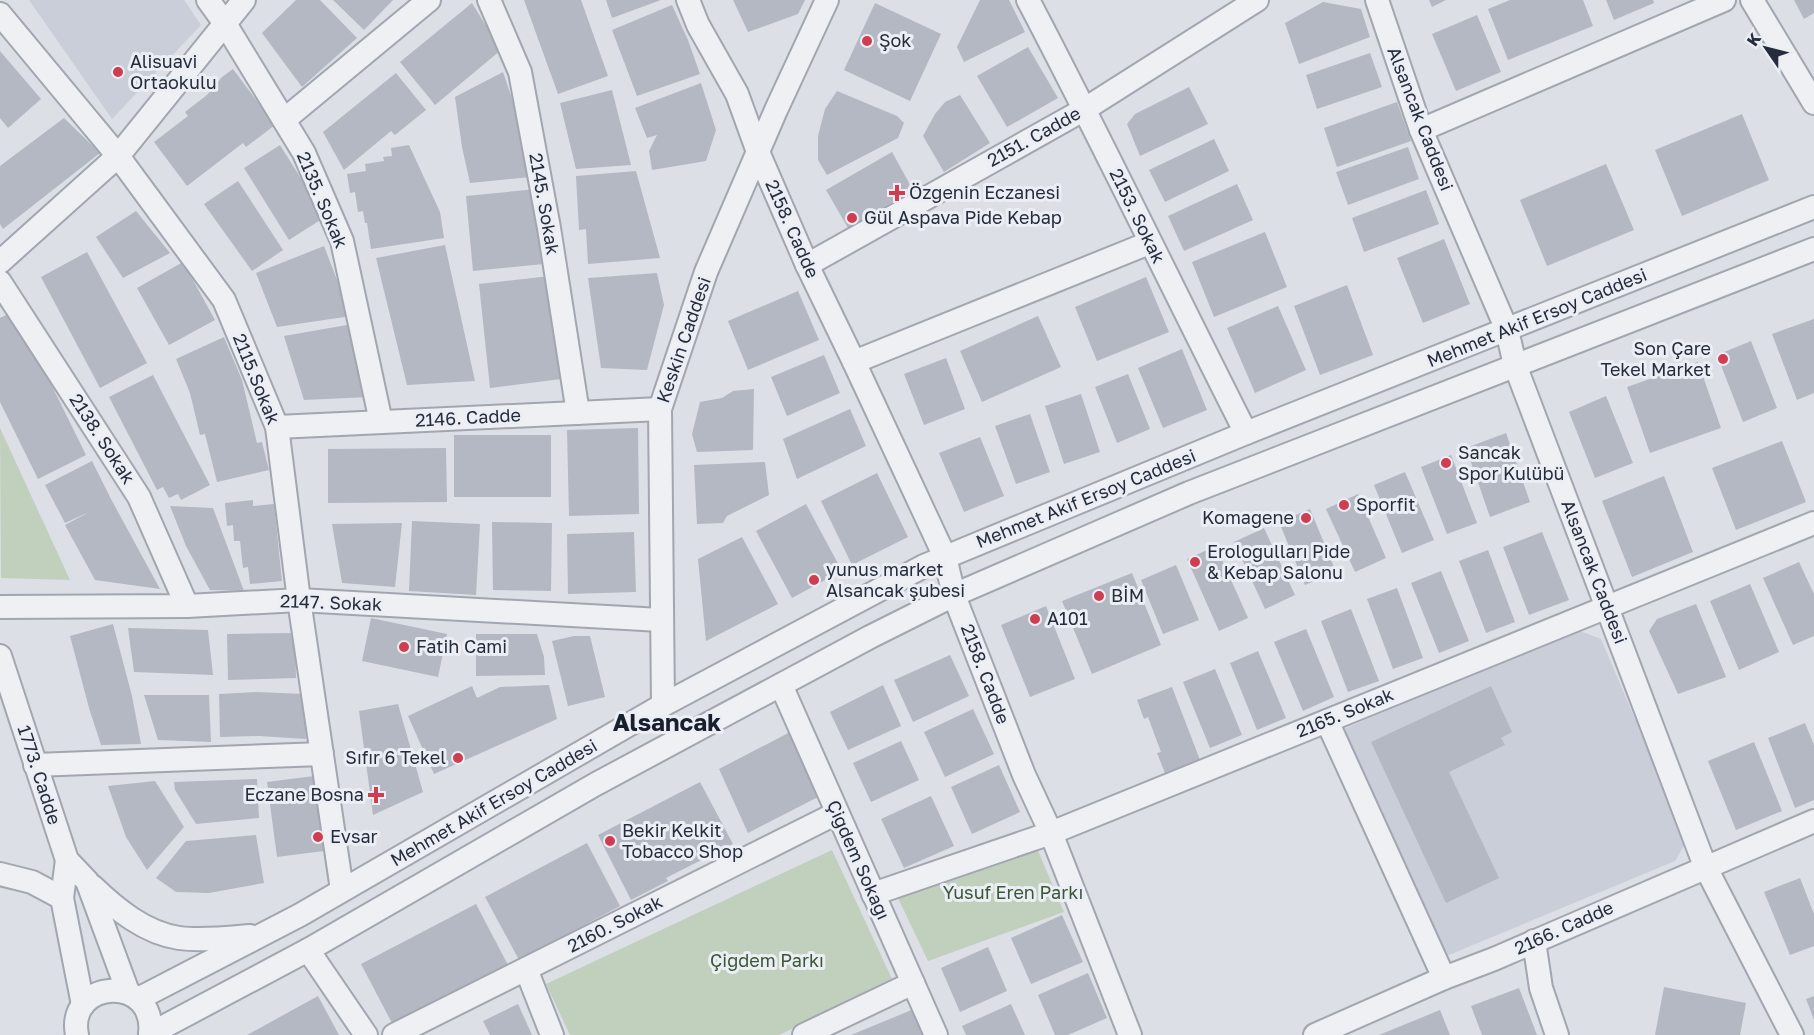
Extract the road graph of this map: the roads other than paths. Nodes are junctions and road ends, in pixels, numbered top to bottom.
1 (208, 0) edge
2 (244, 0) edge
3 (429, 0) edge
4 (489, 0) edge
5 (688, 0) edge
6 (827, 0) edge
7 (1028, 0) edge
8 (1257, 0) edge
9 (1377, 0) edge
10 (1724, 0) edge
11 (1752, 0) edge
12 (0, 14) edge
13 (224, 22) junction
14 (1814, 103) edge
15 (1085, 109) junction
16 (284, 120) junction
17 (1421, 130) junction
18 (758, 152) junction
19 (118, 156) junction
20 (1814, 207) edge
21 (1149, 243) junction
22 (1814, 249) edge
23 (0, 262) edge
24 (807, 265) junction
25 (0, 282) edge
26 (1507, 330) junction
27 (854, 362) junction
28 (1515, 365) junction
29 (660, 409) junction
30 (578, 413) junction
31 (381, 422) junction
32 (277, 427) junction
33 (1246, 433) junction
34 (1814, 523) edge
35 (945, 557) junction
36 (954, 595) junction
37 (299, 600) junction
38 (187, 606) junction
39 (0, 607) edge
40 (1607, 607) junction
41 (662, 620) junction
42 (0, 656) edge
43 (781, 685) junction
44 (663, 705) junction
45 (1327, 721) junction
46 (322, 754) junction
47 (35, 765) junction
48 (837, 813) junction
49 (1814, 821) edge
50 (1051, 833) junction
51 (67, 860) junction
52 (1705, 866) junction
53 (0, 874) edge
54 (87, 881) junction
55 (342, 890) junction
56 (873, 894) junction
57 (62, 898) junction
58 (260, 936) junction
59 (1534, 941) junction
60 (308, 950) junction
61 (526, 969) junction
62 (1444, 978) junction
63 (913, 983) junction
64 (133, 996) junction
65 (83, 1005) junction
66 (72, 1032) edge
67 (150, 1034) edge
68 (366, 1035) edge
69 (394, 1035) edge
70 (552, 1035) edge
71 (804, 1035) edge
72 (936, 1035) edge
73 (1130, 1035) edge
74 (1315, 1035) edge
75 (1557, 1035) edge
76 (1792, 1035) edge

1 - 13 street, 2135. Sokak
2 - 13 street
3 - 16 street
4 - 30 street, 2145. Sokak
5 - 18 street, 2158. Cadde
6 - 18 street, Keskin Caddesi
7 - 15 street, 2153. Sokak
8 - 15 street, 2151. Cadde
9 - 17 street, Alsancak Caddesi
10 - 17 street
11 - 14 street
12 - 19 street, 2115.Sokak
13 - 16 street, 2135. Sokak
13 - 19 street
15 - 21 street, 2153. Sokak
15 - 24 street, 2151. Cadde
16 - 31 street, 2135. Sokak
17 - 26 street, Alsancak Caddesi
18 - 24 street, 2158. Cadde
18 - 29 street, Keskin Caddesi
19 - 23 street
19 - 32 street, 2115.Sokak
20 - 26 street, Mehmet Akif Ersoy Caddesi
21 - 27 street
21 - 33 street, 2153. Sokak
22 - 28 street, Mehmet Akif Ersoy Caddesi
24 - 27 street, 2158. Cadde
25 - 38 street, 2138. Sokak
26 - 28 street, Alsancak Caddesi
26 - 33 street, Mehmet Akif Ersoy Caddesi
27 - 35 street, 2158. Cadde
28 - 36 street, Mehmet Akif Ersoy Caddesi
28 - 40 street, Alsancak Caddesi
29 - 30 street, 2146. Cadde
29 - 41 street, Keskin Caddesi
30 - 31 street, 2146. Cadde
31 - 32 street, 2146. Cadde
32 - 37 street, 2115.Sokak
33 - 35 street, Mehmet Akif Ersoy Caddesi
34 - 40 street, 2165. Sokak
35 - 36 street, 2158. Cadde
35 - 44 street, Mehmet Akif Ersoy Caddesi
36 - 43 street, Mehmet Akif Ersoy Caddesi
36 - 50 street, 2158. Cadde
37 - 38 street, 2147. Sokak
37 - 41 street, 2147. Sokak
37 - 46 street, 2115.Sokak
38 - 39 street, 2147. Sokak
40 - 45 street, 2165. Sokak
40 - 52 street, Alsancak Caddesi
41 - 44 street, Keskin Caddesi
42 - 47 street, 1773. Cadde
43 - 48 street, Çiğdem Sokağı
43 - 60 street, Mehmet Akif Ersoy Caddesi
44 - 55 street, Mehmet Akif Ersoy Caddesi
45 - 50 street, 2165. Sokak
45 - 62 street
46 - 47 street
46 - 55 street, 2115.Sokak
47 - 51 street, 1773. Cadde
48 - 56 street, Çiğdem Sokağı
48 - 61 street, 2160. Sokak
49 - 52 street, 2166. Cadde
50 - 56 street, 2165. Sokak
50 - 73 street, 2158. Cadde
51 - 54 street, 1773. Cadde
51 - 57 street, 1773. Cadde
52 - 59 street, 2166. Cadde
52 - 76 street, Alsancak Caddesi
53 - 57 street
54 - 58 street
54 - 64 street, 1773. Cadde
55 - 58 street, Mehmet Akif Ersoy Caddesi
56 - 63 street, Çiğdem Sokağı
57 - 65 street, 1773. Cadde
58 - 64 street, Mehmet Akif Ersoy Caddesi
59 - 62 street, 2166. Cadde
59 - 75 street
60 - 67 street, Mehmet Akif Ersoy Caddesi
60 - 68 street
61 - 69 street, 2160. Sokak
61 - 70 street
62 - 74 street, 2166. Cadde
63 - 71 street
63 - 72 street, Çiğdem Sokağı
64 - 65 street
64 - 67 street, 1773. Cadde
65 - 66 street

